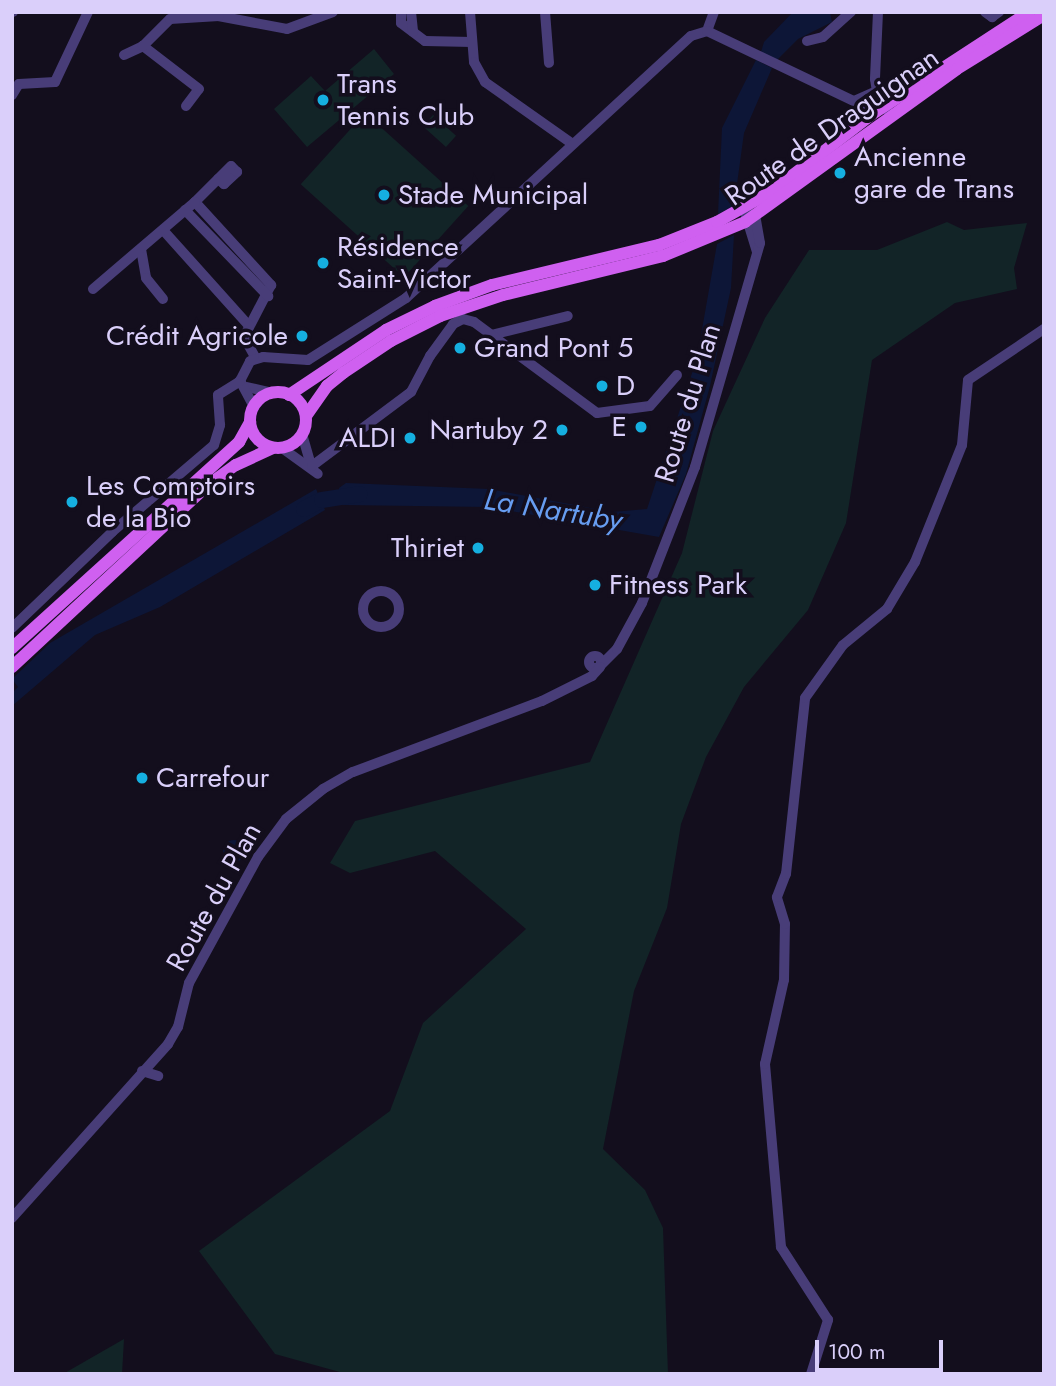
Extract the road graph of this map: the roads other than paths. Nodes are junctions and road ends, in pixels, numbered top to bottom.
1 (88, 12) edge
2 (195, 12) edge
3 (333, 12) edge
4 (401, 12) edge
5 (411, 12) edge
6 (471, 12) edge
7 (545, 12) edge
8 (714, 12) edge
9 (851, 12) edge
10 (878, 12) edge
11 (985, 12) edge
12 (999, 12) edge
13 (1029, 12) edge
14 (1044, 15) edge
15 (225, 16) edge
16 (413, 32) junction
17 (707, 32) junction
18 (807, 41) dead end
19 (472, 42) junction
20 (143, 46) junction
21 (124, 55) dead end
22 (549, 63) dead end
23 (876, 90) junction
24 (12, 95) edge
25 (854, 101) junction
26 (186, 106) dead end
27 (884, 107) junction
28 (898, 112) junction
29 (866, 116) junction
30 (571, 143) junction
31 (828, 164) junction
32 (218, 179) dead end
33 (195, 202) junction
34 (186, 210) junction
35 (744, 216) junction
36 (163, 230) junction
37 (141, 249) junction
38 (93, 289) dead end
39 (268, 296) junction
40 (163, 299) dead end
41 (568, 316) dead end
42 (248, 326) junction
43 (1044, 329) edge
44 (491, 335) junction
45 (255, 357) junction
46 (677, 375) dead end
47 (244, 384) junction
48 (272, 393) junction
49 (289, 395) junction
50 (254, 407) junction
51 (306, 416) junction
52 (250, 422) junction
53 (302, 434) junction
54 (277, 448) junction
55 (315, 470) junction
56 (12, 628) edge
57 (12, 648) edge
58 (12, 667) edge
59 (142, 1071) junction
60 (158, 1076) dead end
61 (12, 1218) edge
62 (811, 1374) edge

1 - 24 street
2 - 15 street
3 - 15 street
4 - 16 street
5 - 16 street
6 - 19 street
7 - 22 street
8 - 17 street
9 - 18 street
10 - 23 street
11 - 12 street
13 - 27 main road, Route de Draguignan
14 - 28 main road, Route de Draguignan
15 - 20 street
16 - 19 street
17 - 25 street
17 - 30 street
19 - 30 street
20 - 21 street
20 - 26 street
23 - 25 street
23 - 27 street
25 - 29 street
27 - 28 street
27 - 29 main road, Route de Draguignan
28 - 31 main road, Route de Draguignan
29 - 31 street
29 - 35 main road, Route de Draguignan
30 - 45 street
31 - 35 main road, Route de Draguignan
32 - 33 street
33 - 34 street
33 - 39 street
34 - 36 street
34 - 39 street
35 - 49 main road, Route de Draguignan
35 - 51 main road, Route de Draguignan
35 - 59 street, Route du Plan
36 - 37 street
36 - 42 street
37 - 38 street
37 - 40 street
39 - 42 street
41 - 44 street
42 - 45 street
43 - 62 street
44 - 46 street
44 - 55 street
45 - 47 street
47 - 48 street
47 - 50 street
47 - 56 street
48 - 49 main road
48 - 50 main road
49 - 51 main road
50 - 52 main road
51 - 53 main road
52 - 54 main road
52 - 57 main road
53 - 54 main road
53 - 55 street
54 - 55 street
54 - 58 main road
59 - 60 street
59 - 61 street, Route du Plan

